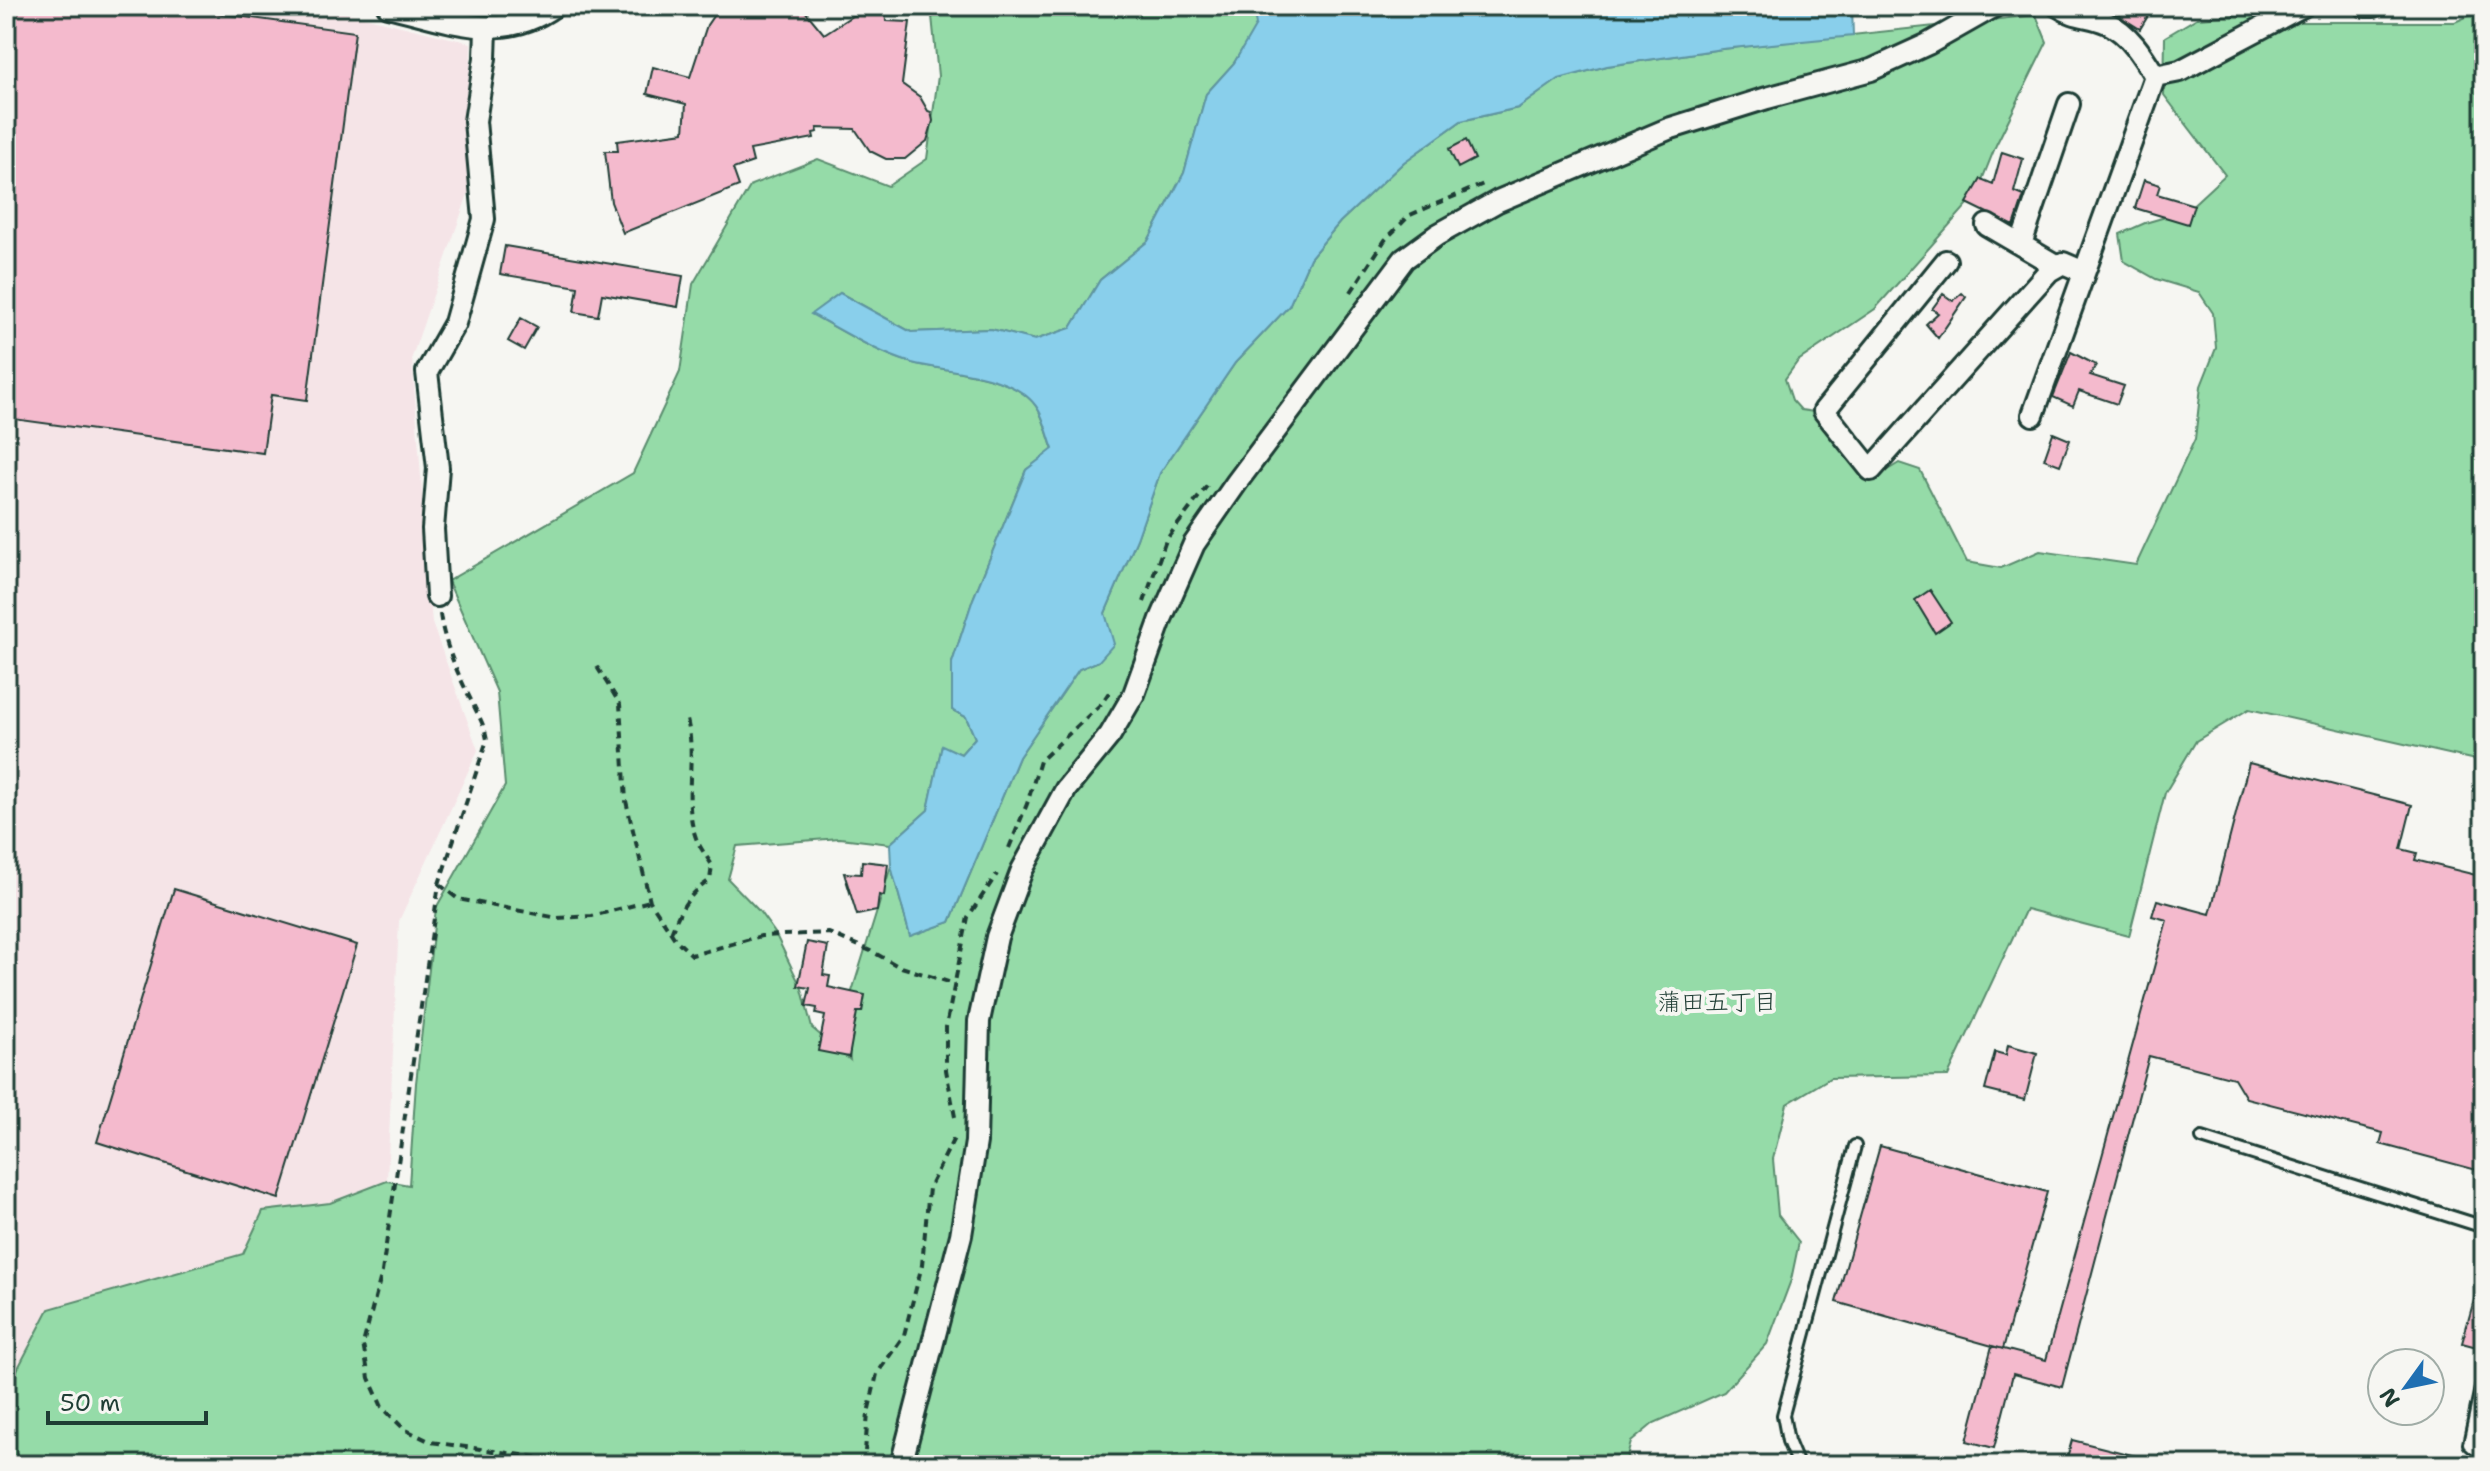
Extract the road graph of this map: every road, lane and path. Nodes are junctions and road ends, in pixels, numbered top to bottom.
1 (388, 6) edge
2 (554, 6) edge
3 (1995, 6) edge
4 (2058, 6) edge
5 (2303, 6) edge
6 (2365, 6) edge
7 (2374, 6) edge
8 (486, 29) junction
9 (2155, 76) junction
10 (2069, 104) dead end
11 (1490, 181) dead end
12 (1987, 225) dead end
13 (2021, 244) junction
14 (1946, 261) dead end
15 (2057, 266) junction
16 (2084, 272) junction
17 (1345, 302) dead end
18 (2033, 415) dead end
19 (1211, 480) dead end
20 (437, 596) joint
21 (1143, 608) dead end
22 (597, 667) dead end
23 (1116, 681) dead end
24 (687, 720) dead end
25 (1004, 858) dead end
26 (999, 872) dead end
27 (439, 884) junction
28 (650, 901) junction
29 (671, 933) junction
30 (955, 984) junction
31 (2202, 1138) dead end
32 (1855, 1146) dead end
33 (2484, 1227) edge
34 (2484, 1374) edge
35 (2481, 1404) edge
36 (2484, 1457) edge
37 (565, 1465) edge
38 (720, 1465) edge
39 (731, 1465) edge
40 (864, 1465) edge
41 (901, 1465) edge
42 (1798, 1465) edge

1 - 8 street
2 - 8 street
3 - 41 street
4 - 9 street
5 - 9 street
6 - 7 street
8 - 20 street
9 - 16 street
10 - 13 street
11 - 17 path
12 - 13 street
13 - 15 street
14 - 15 street
15 - 16 street
16 - 18 street
19 - 21 path
20 - 27 path
22 - 28 path
23 - 25 path
24 - 29 path
26 - 30 path
27 - 28 path
27 - 37 path
28 - 29 path
29 - 30 path
30 - 40 path
31 - 33 lane
32 - 42 lane
34 - 35 lane
35 - 36 lane
38 - 39 path

